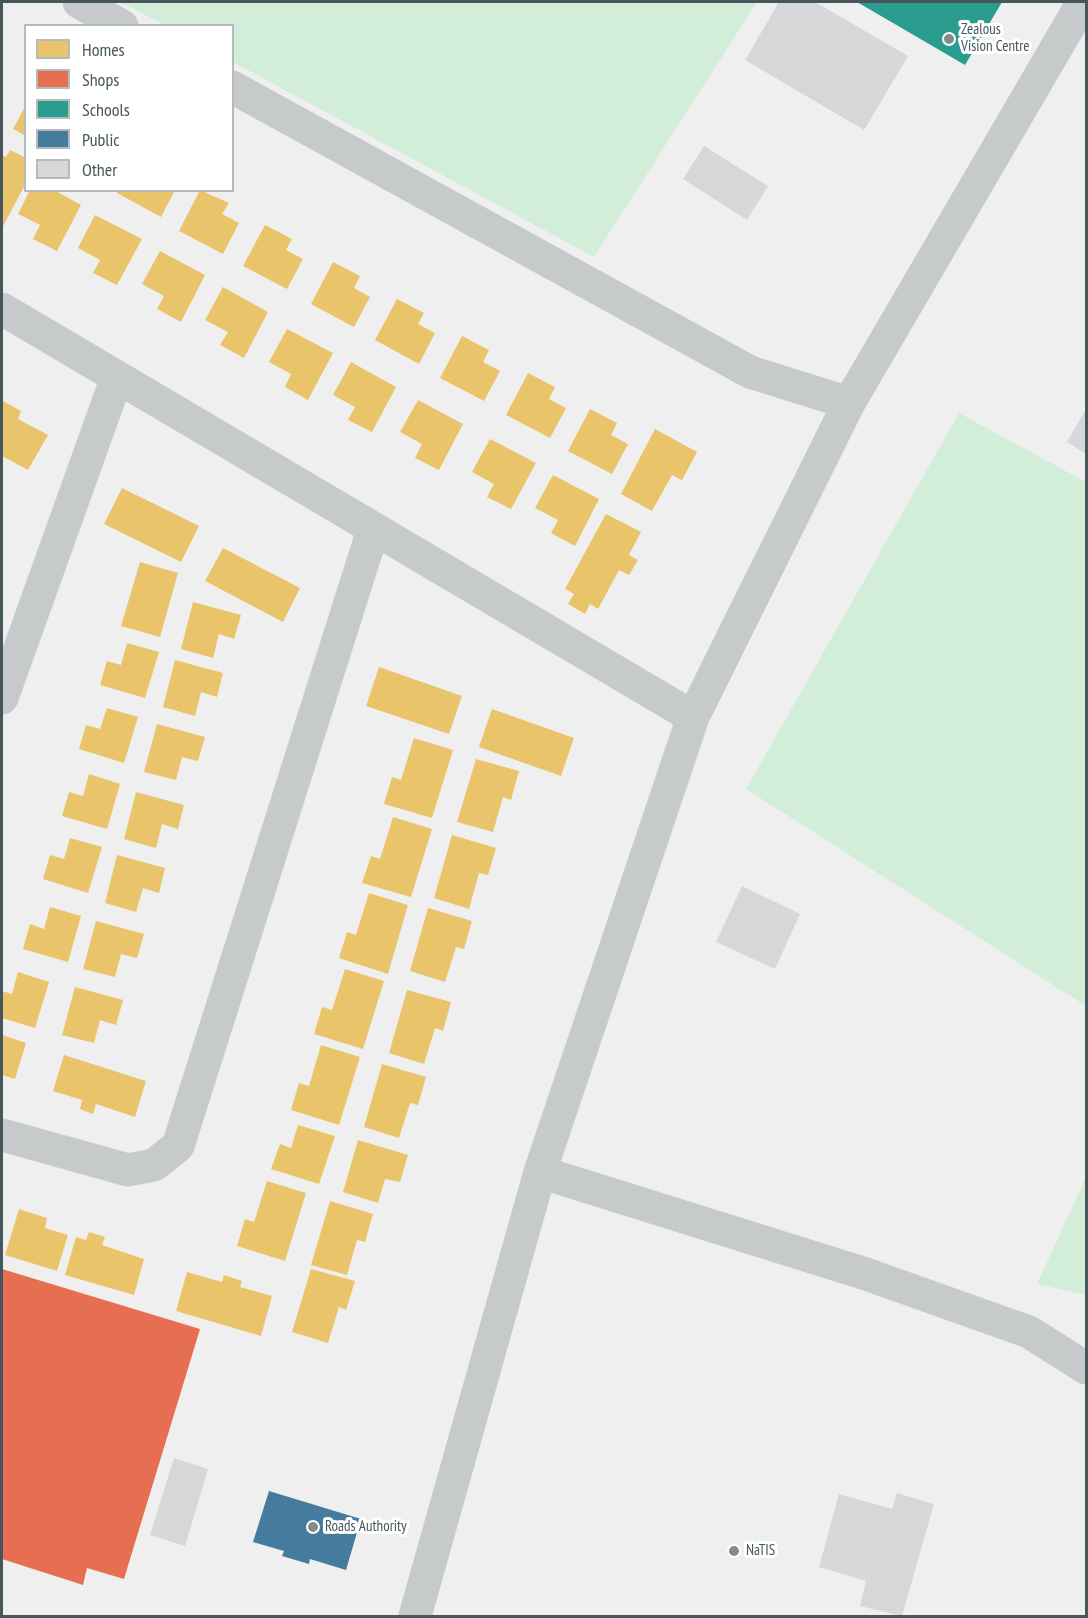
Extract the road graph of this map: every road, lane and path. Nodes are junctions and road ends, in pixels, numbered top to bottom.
1 (79, 2) edge
2 (1083, 2) edge
3 (118, 24) edge
4 (234, 88) edge
5 (2, 309) edge
6 (117, 377) junction
7 (849, 403) junction
8 (373, 530) junction
9 (2, 698) edge
10 (693, 717) junction
11 (2, 1135) edge
12 (540, 1172) junction
13 (1086, 1368) edge
14 (415, 1617) edge

1 - 3 street
2 - 7 street
4 - 7 street
5 - 6 street
6 - 8 street
6 - 9 street
7 - 10 street
8 - 10 street
8 - 11 street
10 - 12 street
12 - 13 street
12 - 14 street

